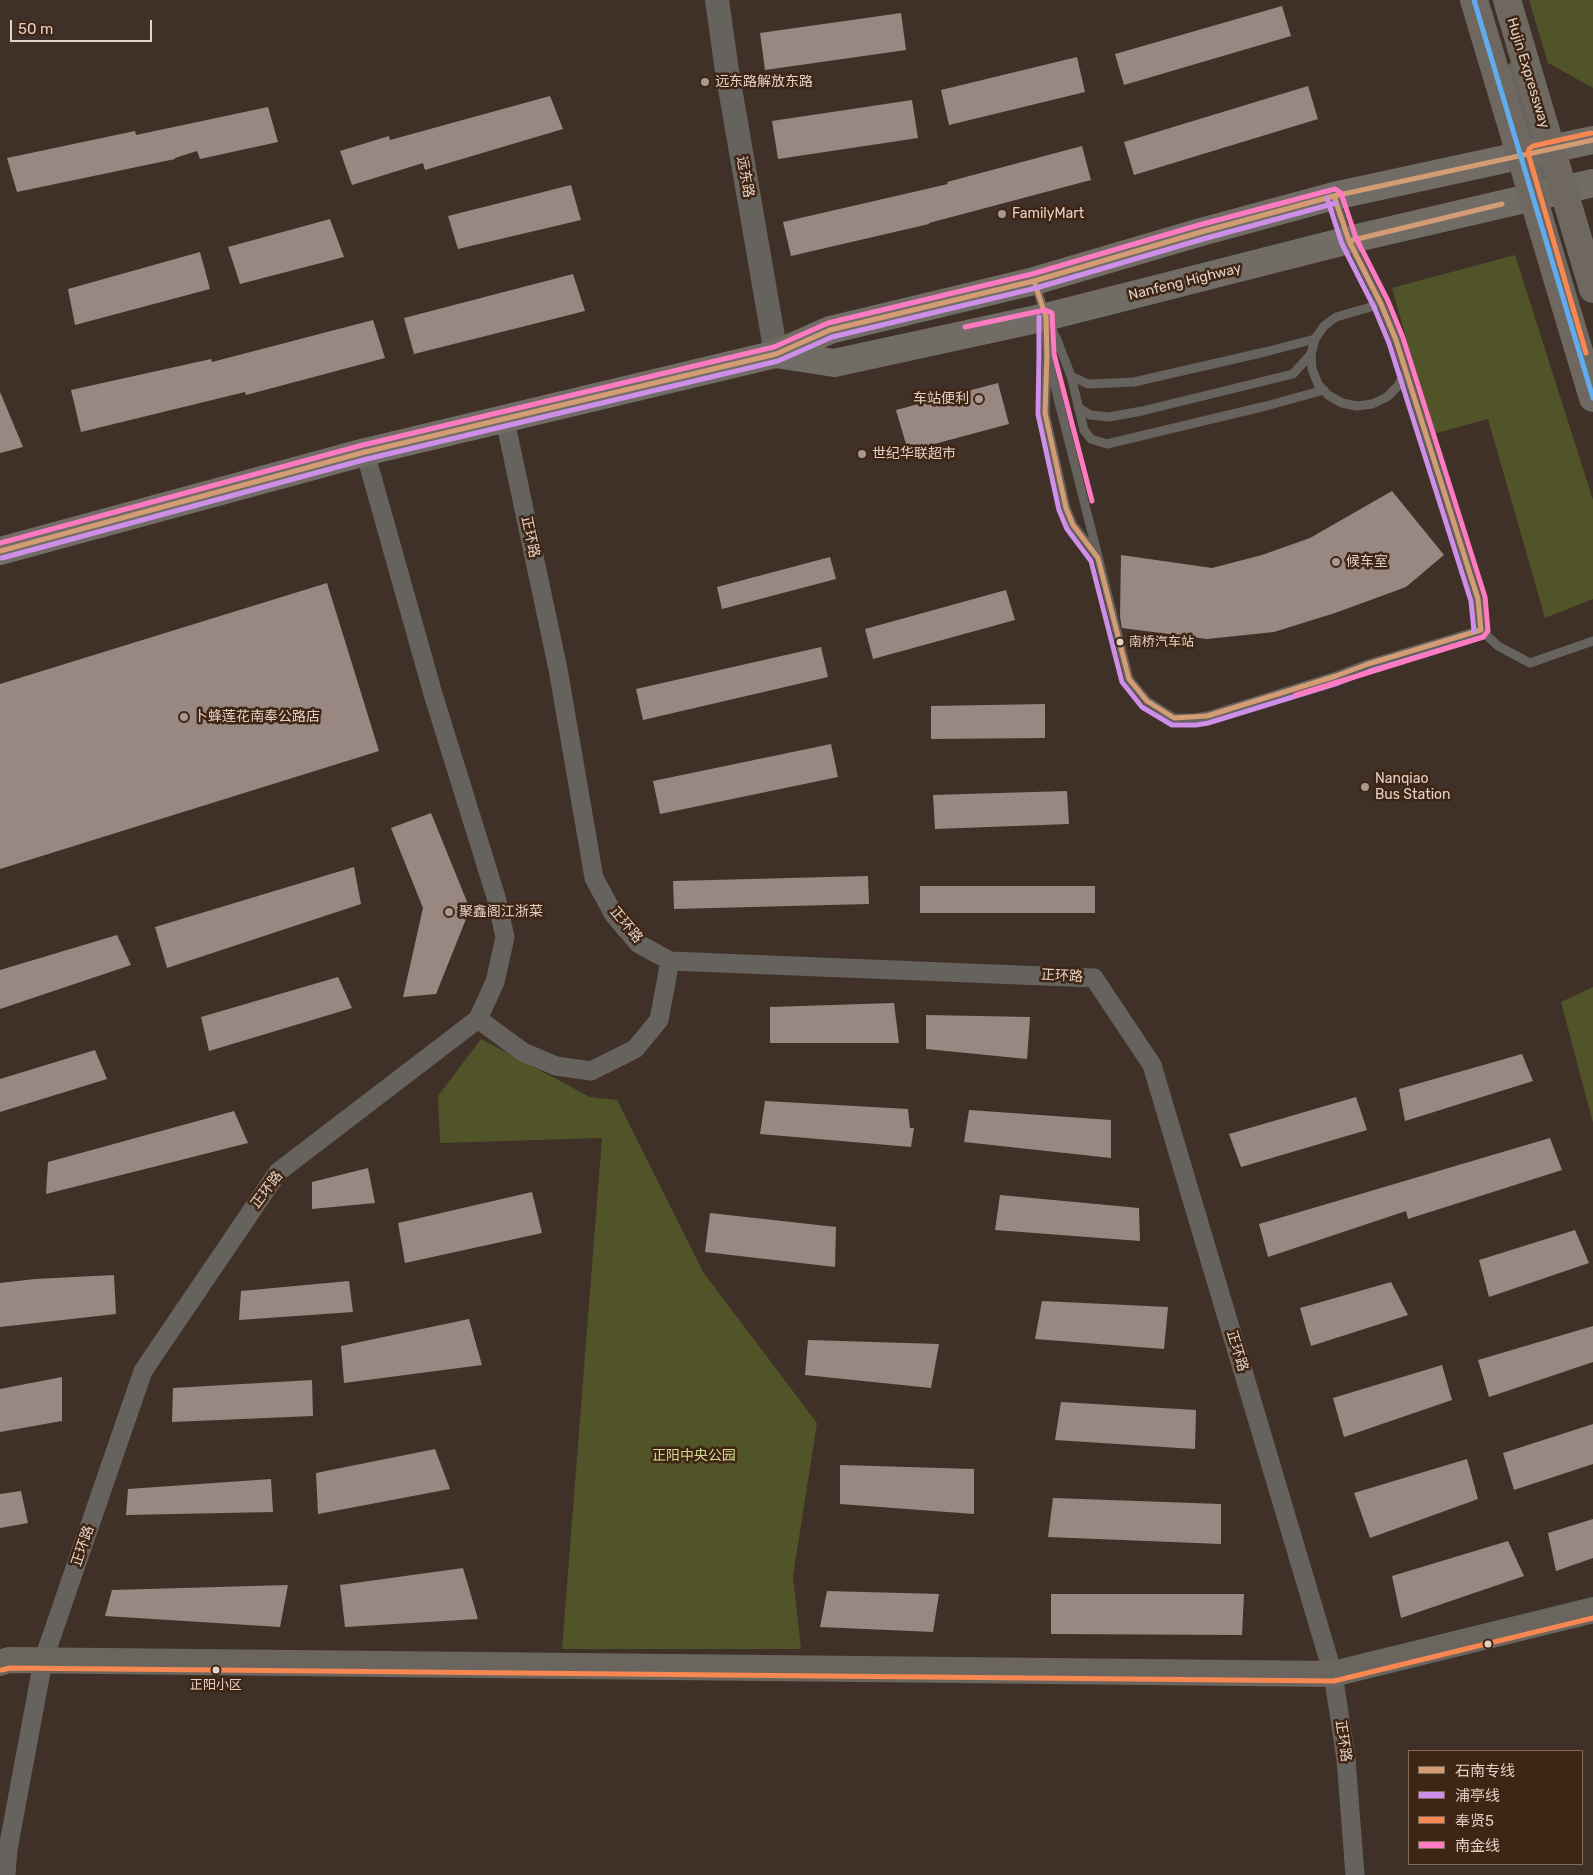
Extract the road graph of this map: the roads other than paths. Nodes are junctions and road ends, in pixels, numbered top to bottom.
1 (717, 0) edge
2 (1474, 0) edge
3 (1494, 0) edge
4 (1506, 0) edge
5 (1593, 140) edge
6 (1535, 152) junction
7 (1593, 183) edge
8 (1546, 194) junction
9 (1334, 196) junction
10 (1349, 241) junction
11 (1034, 280) junction
12 (1593, 289) edge
13 (1382, 304) junction
14 (1046, 317) junction
15 (1315, 339) junction
16 (1593, 351) edge
17 (776, 354) junction
18 (1311, 354) junction
19 (1047, 355) junction
20 (1405, 372) junction
21 (1071, 376) junction
22 (1324, 390) junction
23 (1593, 398) edge
24 (1078, 407) junction
25 (505, 420) junction
26 (365, 452) junction
27 (0, 551) edge
28 (1098, 558) junction
29 (1481, 630) junction
30 (1593, 640) edge
31 (670, 961) junction
32 (478, 1019) junction
33 (1593, 1610) edge
34 (43, 1661) junction
35 (0, 1663) edge
36 (1333, 1674) junction
37 (6, 1875) edge
38 (1355, 1875) edge

1 - 17 street, 远东路
2 - 23 highway, bridge
3 - 6 street
4 - 12 highway, Hujin Expressway, bridge
5 - 6 main road, Nanfeng Highway
6 - 8 street
6 - 9 main road, Nanfeng Highway
7 - 8 main road, Nanfeng Highway
8 - 10 main road, Nanfeng Highway
8 - 16 street
9 - 10 lane
9 - 11 main road, Nanfeng Highway
10 - 13 lane
10 - 14 main road, Nanfeng Highway
11 - 14 lane
11 - 17 main road, Nanfeng Highway
13 - 15 lane
13 - 20 lane
14 - 17 main road, Nanfeng Highway
14 - 19 lane
14 - 21 lane
15 - 18 lane
15 - 21 lane
17 - 25 main road, Nanfeng Highway
18 - 22 lane
18 - 24 lane
19 - 28 lane
19 - 28 lane
20 - 22 lane
20 - 29 lane
21 - 24 lane
22 - 24 lane
25 - 26 main road, Nanfeng Highway
25 - 31 street, 正环路
26 - 27 main road, Nanfeng Highway
26 - 32 street, 正环路
28 - 29 lane
29 - 30 lane
31 - 32 street
31 - 36 street, 正环路
32 - 34 street, 正环路
33 - 36 main road
34 - 35 main road
34 - 36 main road
34 - 37 street, 正环路
36 - 38 street, 正环路

